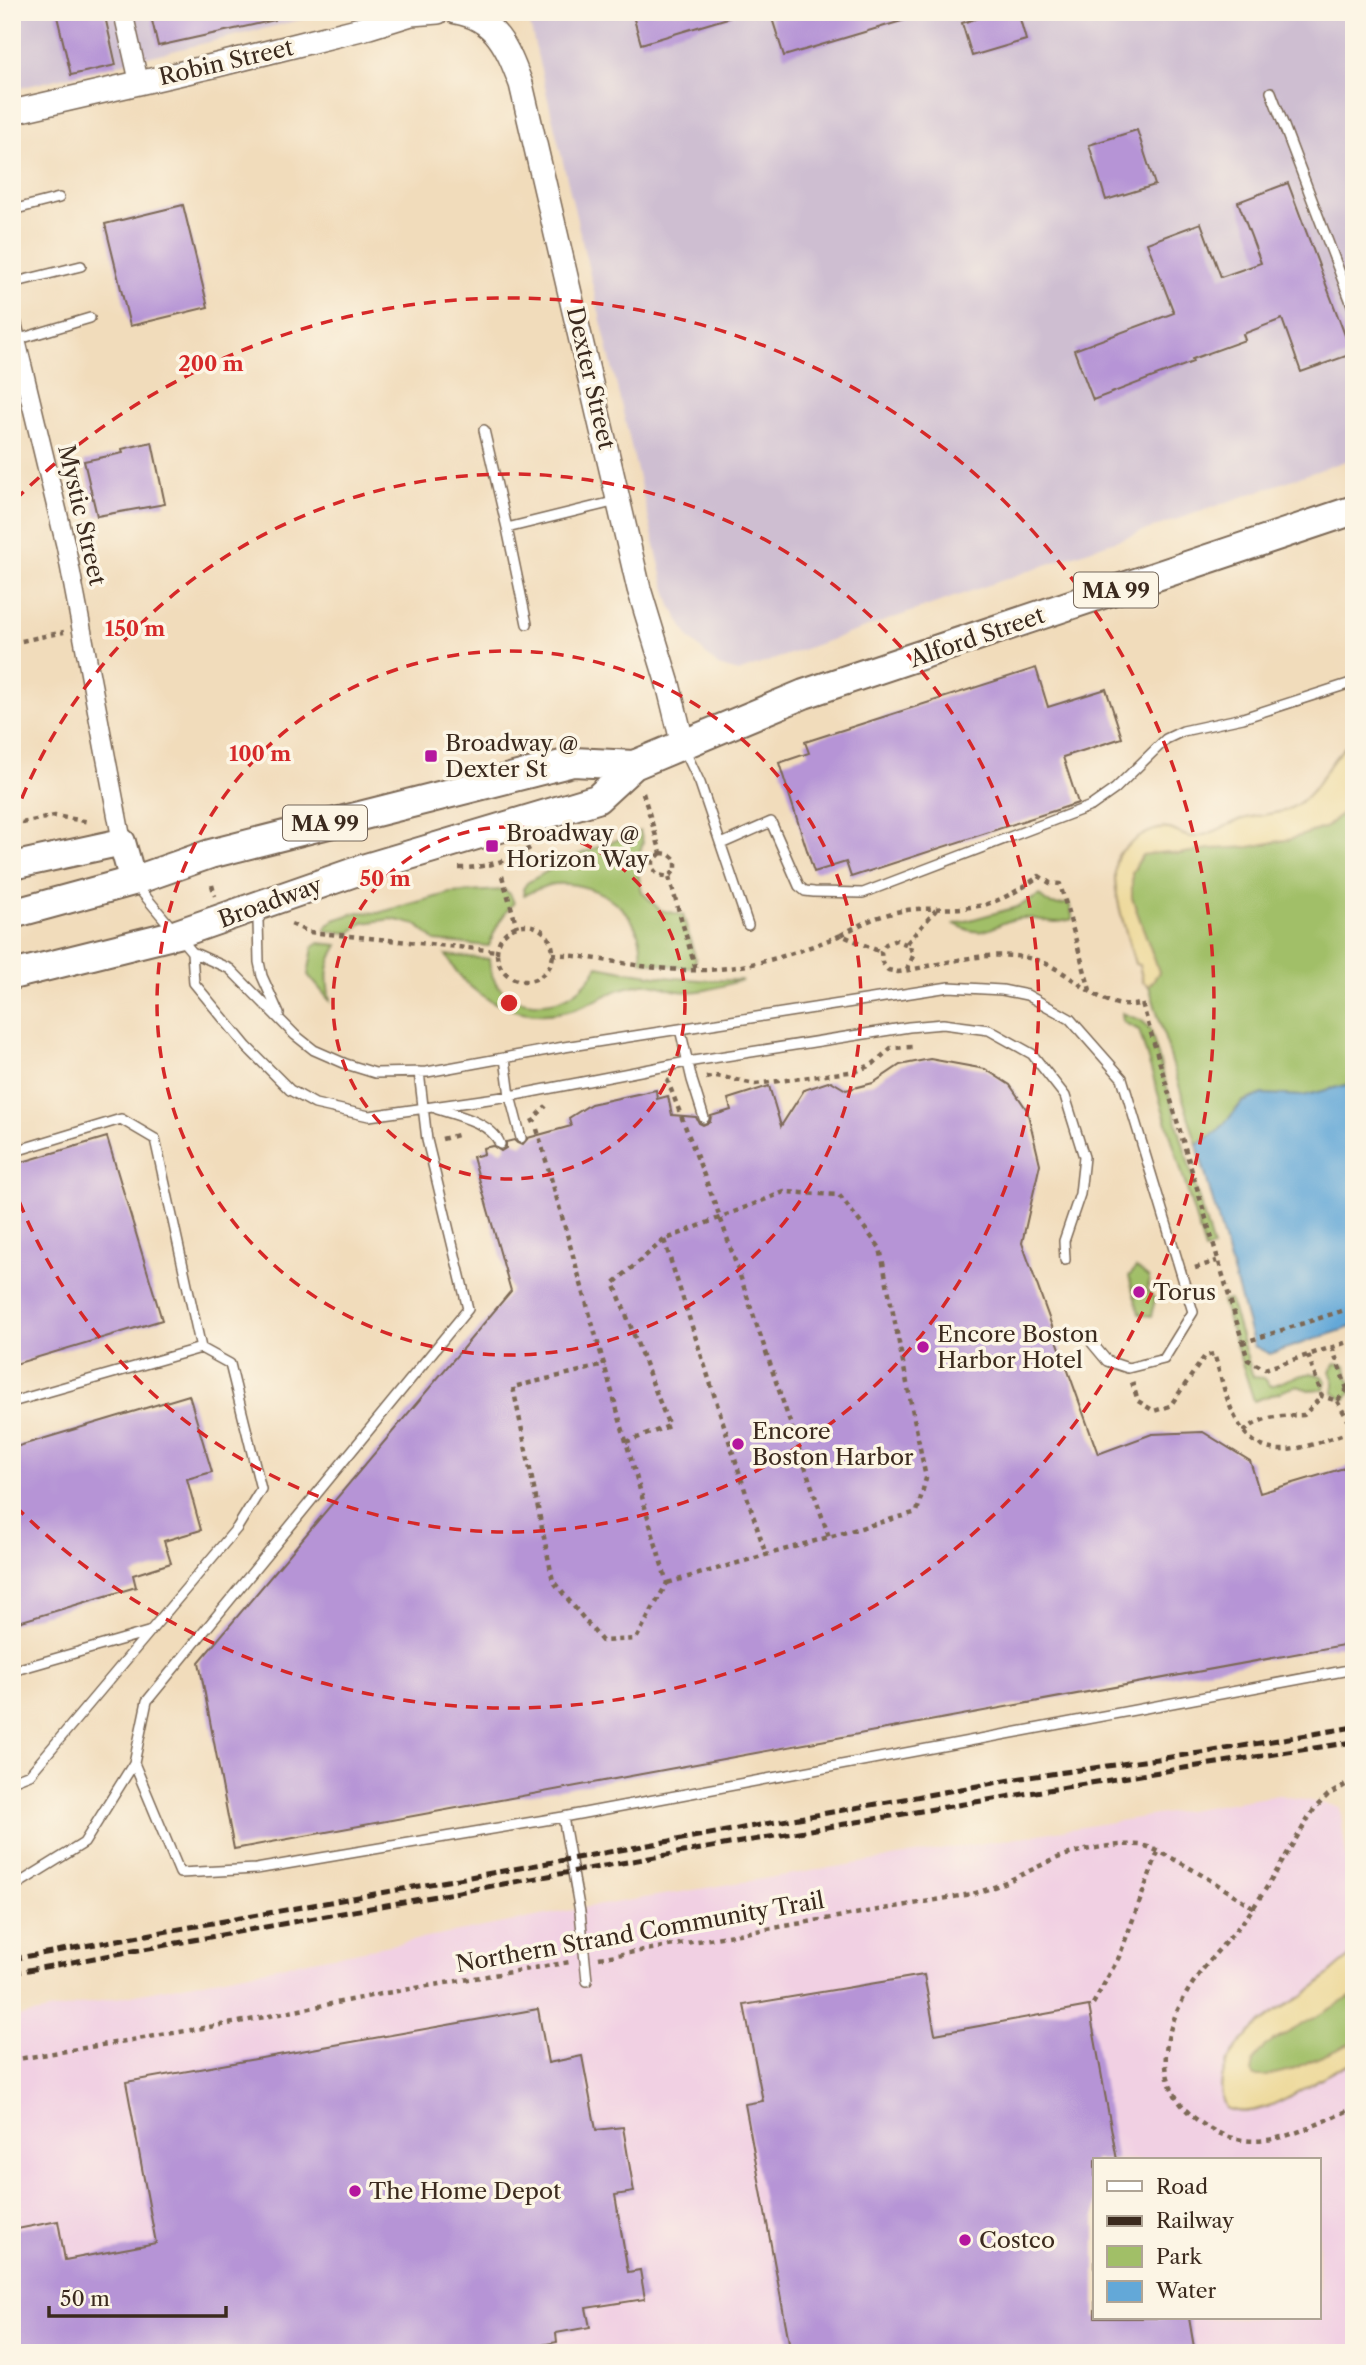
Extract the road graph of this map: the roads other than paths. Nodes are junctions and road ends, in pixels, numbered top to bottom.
1 (123, 12) edge
2 (438, 12) edge
3 (456, 12) edge
4 (486, 17) edge
5 (367, 20) edge
6 (139, 82) junction
7 (1271, 92) dead end
8 (12, 112) edge
9 (59, 198) dead end
10 (12, 210) edge
11 (81, 265) dead end
12 (12, 283) edge
13 (1354, 310) edge
14 (90, 318) dead end
15 (14, 331) edge
16 (484, 430) dead end
17 (619, 500) junction
18 (1354, 510) edge
19 (507, 528) junction
20 (527, 624) dead end
21 (1354, 682) edge
22 (683, 745) junction
23 (634, 765) junction
24 (122, 842) junction
25 (721, 844) junction
26 (12, 866) edge
27 (133, 881) junction
28 (270, 901) junction
29 (12, 915) edge
30 (748, 925) dead end
31 (184, 943) junction
32 (12, 975) edge
33 (281, 1019) junction
34 (680, 1028) junction
35 (505, 1058) junction
36 (687, 1062) junction
37 (419, 1072) junction
38 (510, 1096) junction
39 (427, 1108) junction
40 (704, 1118) dead end
41 (521, 1138) dead end
42 (498, 1140) road end
43 (12, 1152) edge
44 (1065, 1260) dead end
45 (1092, 1343) dead end
46 (201, 1348) junction
47 (12, 1402) edge
48 (150, 1631) junction
49 (1354, 1669) edge
50 (12, 1671) edge
51 (134, 1763) junction
52 (12, 1781) edge
53 (563, 1818) junction
54 (12, 1884) edge
55 (587, 1981) dead end

1 - 6 street
2 - 5 street, Robin Street
3 - 4 street
4 - 17 street, Dexter Street
5 - 6 street, Robin Street
6 - 8 street, Robin Street
7 - 13 lane
9 - 10 lane
11 - 12 lane
14 - 15 lane
15 - 24 street, Mystic Street
16 - 19 lane
17 - 19 lane
17 - 22 street, Dexter Street
18 - 22 main road, Alford Street / MA 99
19 - 20 lane
21 - 25 lane
22 - 23 main road, Broadway / MA 99
22 - 25 lane
23 - 27 main road, Broadway / MA 99
23 - 28 main road, Broadway / MA 99
24 - 26 main road
24 - 27 main road
25 - 30 lane
27 - 29 main road, Broadway / MA 99
27 - 31 lane
28 - 31 main road, Broadway / MA 99
28 - 33 lane
31 - 32 main road, Broadway / MA 99
31 - 33 lane
31 - 39 lane
33 - 37 lane
34 - 35 lane
34 - 36 lane
34 - 45 lane
35 - 37 lane
35 - 38 lane
36 - 38 lane
36 - 40 lane
36 - 44 lane
37 - 39 lane
38 - 39 lane
38 - 41 lane
39 - 42 lane
39 - 51 lane
43 - 46 lane
46 - 47 lane
46 - 48 lane
48 - 50 lane
48 - 52 lane
49 - 53 lane
51 - 53 lane
51 - 54 lane
53 - 55 lane

